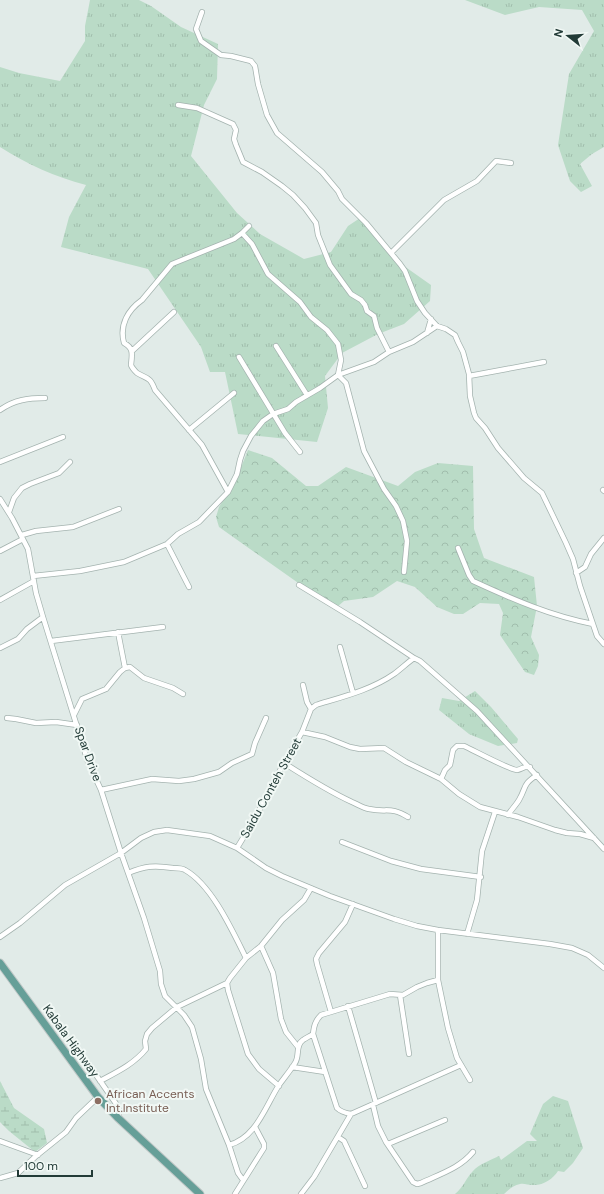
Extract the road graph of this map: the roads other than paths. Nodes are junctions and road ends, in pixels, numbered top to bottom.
1 (202, 12) dead end
2 (178, 105) dead end
3 (511, 163) dead end
4 (249, 226) dead end
5 (242, 233) junction
6 (391, 253) junction
7 (174, 312) dead end
8 (431, 320) junction
9 (437, 326) junction
10 (427, 333) junction
11 (276, 346) dead end
12 (132, 352) junction
13 (389, 352) junction
14 (239, 357) dead end
15 (544, 362) dead end
16 (338, 375) junction
17 (470, 376) junction
18 (234, 393) dead end
19 (307, 395) junction
20 (45, 398) dead end
21 (0, 410) edge
22 (273, 414) junction
23 (189, 430) junction
24 (63, 436) dead end
25 (300, 452) dead end
26 (0, 462) edge
27 (70, 462) dead end
28 (228, 492) junction
29 (0, 499) edge
30 (2, 508) edge
31 (119, 509) dead end
32 (9, 512) junction
33 (23, 537) junction
34 (604, 538) edge
35 (168, 544) junction
36 (458, 548) dead end
37 (0, 551) edge
38 (404, 572) dead end
39 (576, 573) junction
40 (34, 578) junction
41 (299, 586) dead end
42 (189, 587) dead end
43 (0, 600) edge
44 (43, 617) junction
45 (593, 624) junction
46 (162, 627) dead end
47 (118, 632) junction
48 (51, 641) junction
49 (604, 644) edge
50 (340, 647) dead end
51 (0, 648) edge
52 (414, 658) junction
53 (125, 668) junction
54 (303, 685) dead end
55 (353, 693) junction
56 (183, 694) dead end
57 (312, 709) junction
58 (74, 715) junction
59 (7, 718) dead end
60 (266, 718) dead end
61 (77, 725) junction
62 (302, 732) junction
63 (284, 763) junction
64 (530, 767) junction
65 (537, 775) junction
66 (441, 779) junction
67 (101, 790) junction
68 (495, 812) junction
69 (508, 815) junction
70 (408, 817) dead end
71 (595, 839) junction
72 (342, 842) dead end
73 (237, 848) junction
74 (604, 849) edge
75 (121, 853) junction
76 (128, 873) junction
77 (481, 877) junction
78 (311, 888) junction
79 (353, 904) junction
80 (438, 930) junction
81 (467, 934) junction
82 (0, 937) edge
83 (261, 946) junction
84 (246, 958) junction
85 (0, 963) edge
86 (604, 968) edge
87 (438, 980) junction
88 (227, 983) junction
89 (400, 995) junction
90 (348, 1006) junction
91 (177, 1007) junction
92 (331, 1012) junction
93 (313, 1034) junction
94 (298, 1047) junction
95 (409, 1054) dead end
96 (87, 1062) dead end
97 (461, 1065) junction
98 (292, 1067) junction
99 (325, 1072) junction
100 (470, 1080) dead end
101 (100, 1081) junction
102 (279, 1086) junction
103 (98, 1097) junction
104 (374, 1104) junction
105 (351, 1114) junction
106 (118, 1118) junction
107 (444, 1120) dead end
108 (255, 1128) junction
109 (338, 1137) junction
110 (0, 1141) edge
111 (388, 1144) junction
112 (228, 1145) junction
113 (474, 1152) dead end
114 (38, 1154) junction
115 (0, 1178) edge
116 (243, 1180) junction
117 (365, 1186) dead end
118 (200, 1194) edge
119 (234, 1194) edge
120 (301, 1194) edge

1 - 6 street
2 - 13 street
3 - 6 street
4 - 5 street
5 - 12 street
5 - 16 street
6 - 8 street
7 - 12 street
8 - 9 street
8 - 10 street
9 - 10 street
9 - 17 street
10 - 13 street
11 - 19 street
12 - 23 street
13 - 16 street
14 - 22 street
15 - 17 street
16 - 19 street
16 - 38 street
17 - 39 street
18 - 23 street
19 - 22 street
20 - 21 street
22 - 25 street
22 - 28 street
23 - 28 street
24 - 26 street
27 - 32 street
28 - 35 street
29 - 30 street, Spar Drive
30 - 32 street, Spar Drive
31 - 33 street
32 - 33 street, Spar Drive
33 - 37 street
33 - 40 street, Spar Drive
34 - 39 street
35 - 40 street
35 - 42 street
36 - 45 street
39 - 45 street
40 - 43 street
40 - 44 street, Spar Drive
41 - 52 street
44 - 48 street, Spar Drive
44 - 51 street
45 - 49 street
46 - 47 street
47 - 48 street
47 - 53 street
48 - 58 street, Spar Drive
50 - 55 street
52 - 55 street
52 - 64 street
53 - 56 street
53 - 58 street
54 - 57 street
55 - 57 street
57 - 62 street
58 - 61 street, Spar Drive
59 - 61 street
60 - 67 street
61 - 67 street, Spar Drive
62 - 63 street, Saidu Conteh Street
62 - 66 street, Saidu Conteh Street
63 - 70 street
63 - 73 street, Saidu Conteh Street
64 - 65 street
64 - 66 street
65 - 69 street
65 - 71 street
66 - 68 street, Saidu Conteh Street
67 - 75 street, Spar Drive
68 - 69 street, Saidu Conteh Street
68 - 77 street
69 - 71 street, Saidu Conteh Street
71 - 74 street
72 - 77 street
73 - 75 street
73 - 78 street
75 - 76 street, Spar Drive
75 - 82 street
76 - 84 street
76 - 91 street, Spar Drive
77 - 81 street
78 - 79 street
78 - 83 street
79 - 80 street
79 - 92 street
80 - 81 street
80 - 87 street
81 - 86 street
83 - 84 street
83 - 94 street
84 - 88 street
85 - 103 main road, Kabala Highway
87 - 89 street
87 - 97 street
88 - 91 street
88 - 102 street
89 - 90 street
89 - 95 street
90 - 92 street
90 - 104 street
91 - 101 street
91 - 112 street, Spar Drive
92 - 93 street
93 - 94 street
93 - 99 street
94 - 98 street
96 - 101 street
97 - 100 street
97 - 104 street
98 - 99 street
98 - 102 street
99 - 105 street
101 - 106 street
102 - 108 street
103 - 106 main road, Kabala Highway
103 - 114 street
104 - 105 street
104 - 111 street
105 - 109 street
106 - 118 main road, Kabala Highway
107 - 111 street
108 - 112 street
108 - 116 street
109 - 117 street
109 - 120 street
110 - 114 street
111 - 113 street
112 - 116 street, Spar Drive
114 - 115 street
116 - 119 street

